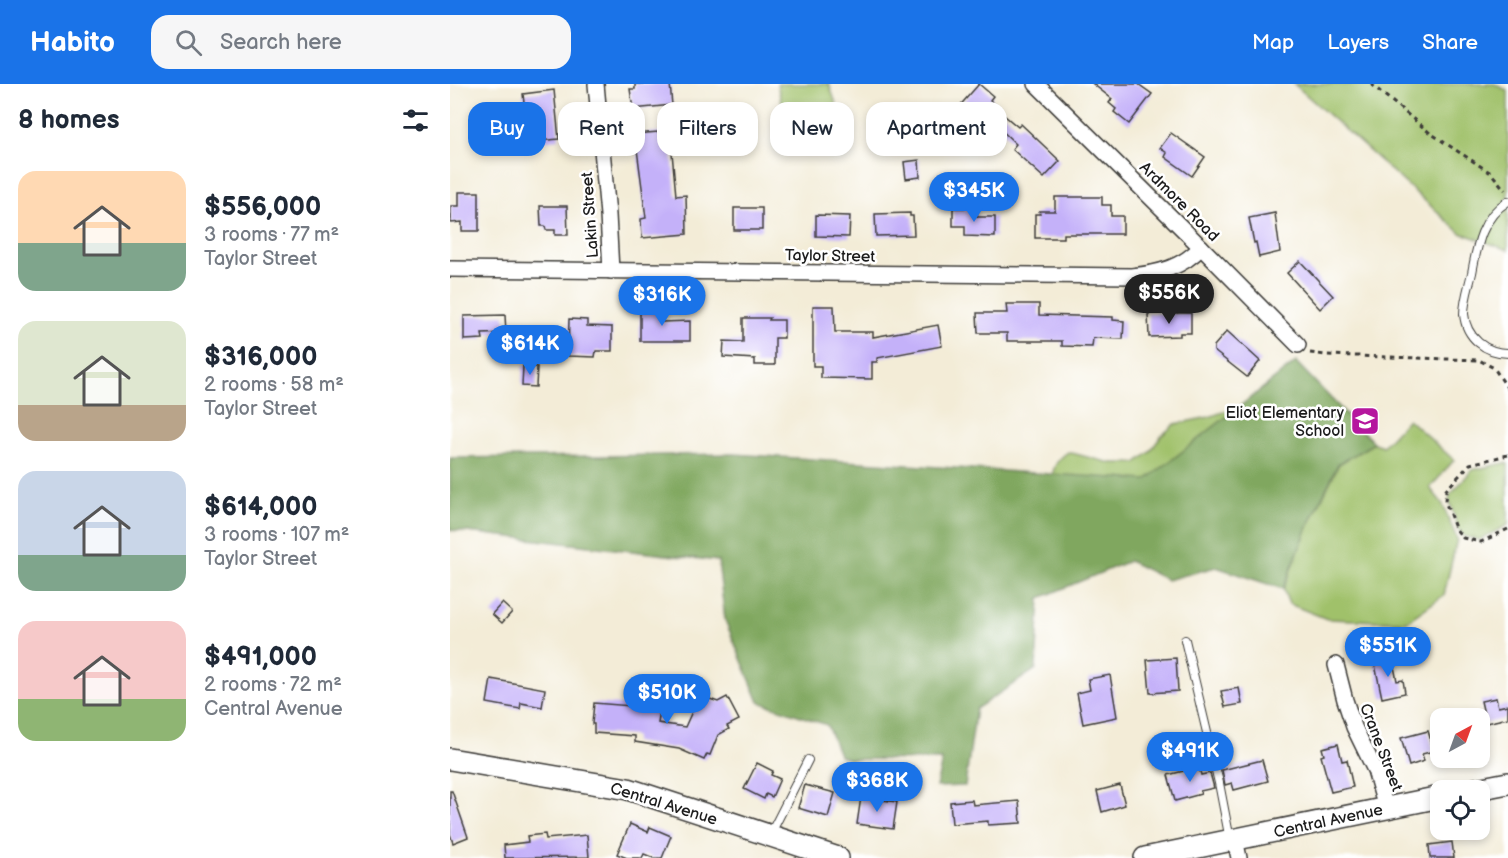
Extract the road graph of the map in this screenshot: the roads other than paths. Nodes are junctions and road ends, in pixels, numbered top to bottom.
1 (596, 84) edge
2 (1036, 84) edge
3 (1508, 201) edge
4 (1202, 247) junction
5 (450, 269) edge
6 (611, 271) junction
7 (1298, 345) road end
8 (1508, 354) edge
9 (1185, 640) dead end
10 (1336, 664) dead end
11 (450, 759) edge
12 (808, 760) dead end
13 (1508, 783) edge
14 (1490, 786) edge
15 (1430, 799) edge
16 (1386, 808) junction
17 (770, 837) junction
18 (1235, 846) edge
19 (838, 858) edge
20 (1144, 858) edge

1 - 6 street, Lakin Street
2 - 4 street, Ardmore Road
3 - 8 lane
4 - 6 street, Taylor Street
4 - 7 street, Ardmore Road
5 - 6 street, Taylor Street
9 - 18 lane
10 - 16 street, Crane Street
11 - 17 main road, Central Avenue
12 - 17 lane
13 - 14 main road
15 - 16 main road, Central Avenue
16 - 18 main road, Central Avenue
17 - 19 main road, Central Avenue
18 - 20 main road, Central Avenue

